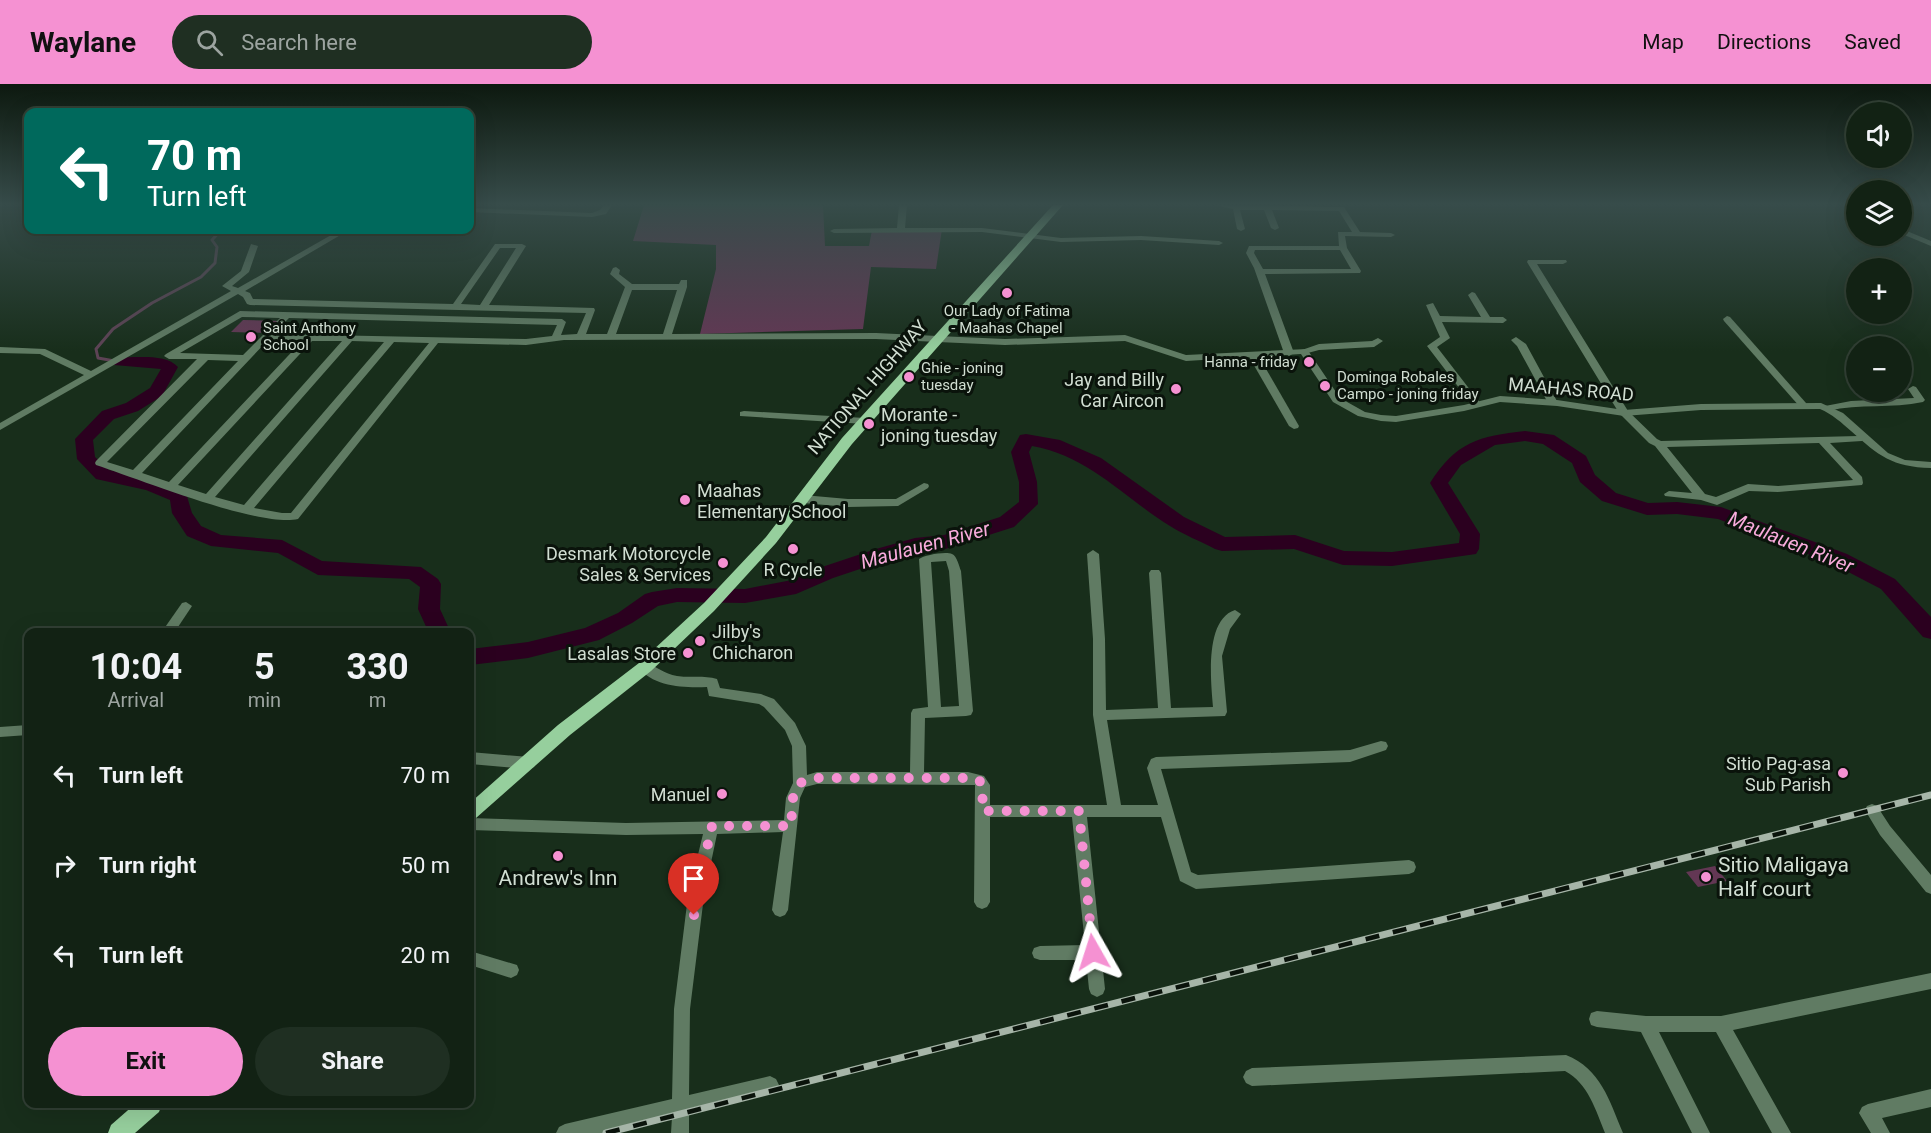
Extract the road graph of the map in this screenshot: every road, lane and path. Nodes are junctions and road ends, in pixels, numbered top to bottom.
1 (251, 254) edge
2 (303, 254) edge
3 (493, 254) edge
4 (517, 254) edge
5 (1015, 254) edge
6 (1251, 254) edge
7 (1347, 254) edge
8 (1563, 262) dead end
9 (616, 270) dead end
10 (1260, 272) junction
11 (629, 287) junction
12 (240, 290) junction
13 (1472, 295) dead end
14 (1430, 305) dead end
15 (456, 307) junction
16 (483, 307) junction
17 (287, 315) junction
18 (1437, 319) junction
19 (1727, 319) dead end
20 (1487, 320) junction
21 (1503, 320) dead end
22 (667, 336) junction
23 (556, 337) junction
24 (580, 337) junction
25 (610, 337) junction
26 (267, 338) junction
27 (309, 339) junction
28 (349, 339) junction
29 (938, 339) junction
30 (391, 340) junction
31 (436, 340) junction
32 (1516, 340) dead end
33 (1378, 341) dead end
34 (0, 350) edge
35 (1304, 351) junction
36 (1289, 353) junction
37 (1253, 355) junction
38 (207, 356) junction
39 (248, 358) junction
40 (92, 374) junction
41 (1913, 389) dead end
42 (1553, 403) junction
43 (1476, 404) junction
44 (1803, 405) junction
45 (1828, 408) junction
46 (1624, 413) junction
47 (744, 414) dead end
48 (865, 421) junction
49 (1294, 426) dead end
50 (0, 427) edge
51 (1821, 439) junction
52 (1858, 439) dead end
53 (1659, 444) junction
54 (1931, 465) edge
55 (136, 472) junction
56 (172, 485) junction
57 (924, 486) dead end
58 (1669, 494) dead end
59 (1701, 497) junction
60 (208, 498) junction
61 (803, 499) junction
62 (246, 510) junction
63 (1093, 554) dead end
64 (1155, 573) dead end
65 (186, 606) dead end
66 (1235, 614) dead end
67 (171, 628) edge
68 (645, 667) junction
69 (935, 712) junction
70 (1165, 712) junction
71 (1100, 715) junction
72 (24, 730) edge
73 (0, 732) edge
74 (1381, 746) dead end
75 (474, 758) edge
76 (529, 763) junction
77 (917, 777) junction
78 (800, 783) junction
79 (474, 810) edge
80 (1115, 810) junction
81 (1872, 810) dead end
82 (983, 811) junction
83 (1079, 811) junction
84 (1165, 811) junction
85 (474, 824) edge
86 (712, 826) junction
87 (791, 826) junction
88 (1409, 867) dead end
89 (1931, 887) edge
90 (982, 902) dead end
91 (780, 910) dead end
92 (1093, 952) junction
93 (1040, 953) dead end
94 (474, 959) edge
95 (511, 970) dead end
96 (1931, 981) edge
97 (1097, 989) dead end
98 (1597, 1019) dead end
99 (1721, 1023) junction
100 (1646, 1024) junction
101 (1252, 1077) dead end
102 (771, 1085) dead end
103 (1931, 1098) edge
104 (681, 1106) junction
105 (146, 1108) edge
106 (118, 1133) edge
107 (565, 1133) edge
108 (680, 1133) edge
109 (1614, 1133) edge
110 (1701, 1133) edge
111 (1782, 1133) edge
112 (1881, 1133) edge

1 - 12 street
2 - 12 street
3 - 15 street
4 - 16 street
5 - 29 main road, NATIONAL HIGHWAY
6 - 10 street
7 - 10 street
8 - 46 street
9 - 11 street
10 - 36 street
11 - 22 street
11 - 25 street
12 - 15 street
12 - 40 street
13 - 20 street
14 - 18 street
15 - 16 street
16 - 24 street
17 - 23 street
17 - 26 street
17 - 38 street
18 - 20 street
18 - 43 street
19 - 44 street
20 - 21 street
22 - 25 street
22 - 29 street
23 - 24 street
23 - 31 street
24 - 25 street
26 - 27 street
26 - 39 street
27 - 28 street
27 - 56 street
28 - 30 street
28 - 60 street
29 - 37 street
29 - 48 main road, NATIONAL HIGHWAY
30 - 31 street
30 - 62 street
31 - 62 street
32 - 42 street
33 - 35 street
34 - 40 street
35 - 36 street
35 - 43 street, MAAHAS ROAD
36 - 37 street
37 - 49 street
38 - 39 street
38 - 55 street
39 - 55 street
40 - 50 street
41 - 45 street, MAAHAS ROAD
42 - 43 street, MAAHAS ROAD
42 - 46 street, MAAHAS ROAD
44 - 45 street, MAAHAS ROAD
44 - 46 street, MAAHAS ROAD
45 - 54 street
46 - 53 street
47 - 48 street
48 - 61 main road, NATIONAL HIGHWAY
51 - 52 street
51 - 53 street
51 - 59 street
53 - 59 street
55 - 56 street
56 - 60 street
57 - 61 street
58 - 59 street
60 - 62 street
61 - 68 main road, NATIONAL HIGHWAY
63 - 71 street
64 - 70 street
65 - 67 street
66 - 70 street
68 - 76 main road, NATIONAL HIGHWAY
68 - 78 street
69 - 69 street
69 - 77 street
70 - 71 street
71 - 80 street
72 - 73 street
74 - 84 street
75 - 76 street
76 - 79 main road, NATIONAL HIGHWAY
77 - 78 street
77 - 82 street
78 - 87 street
80 - 83 street
80 - 84 street
81 - 89 street
82 - 83 street
82 - 90 street
83 - 92 street
84 - 88 street
85 - 86 street
86 - 87 street
86 - 104 street
87 - 91 street
92 - 93 street
92 - 97 street
94 - 95 street
96 - 99 street
98 - 100 street
99 - 100 street
99 - 111 street
100 - 110 street
101 - 109 street
102 - 104 street
103 - 112 street
104 - 107 street
104 - 108 street
105 - 106 main road

